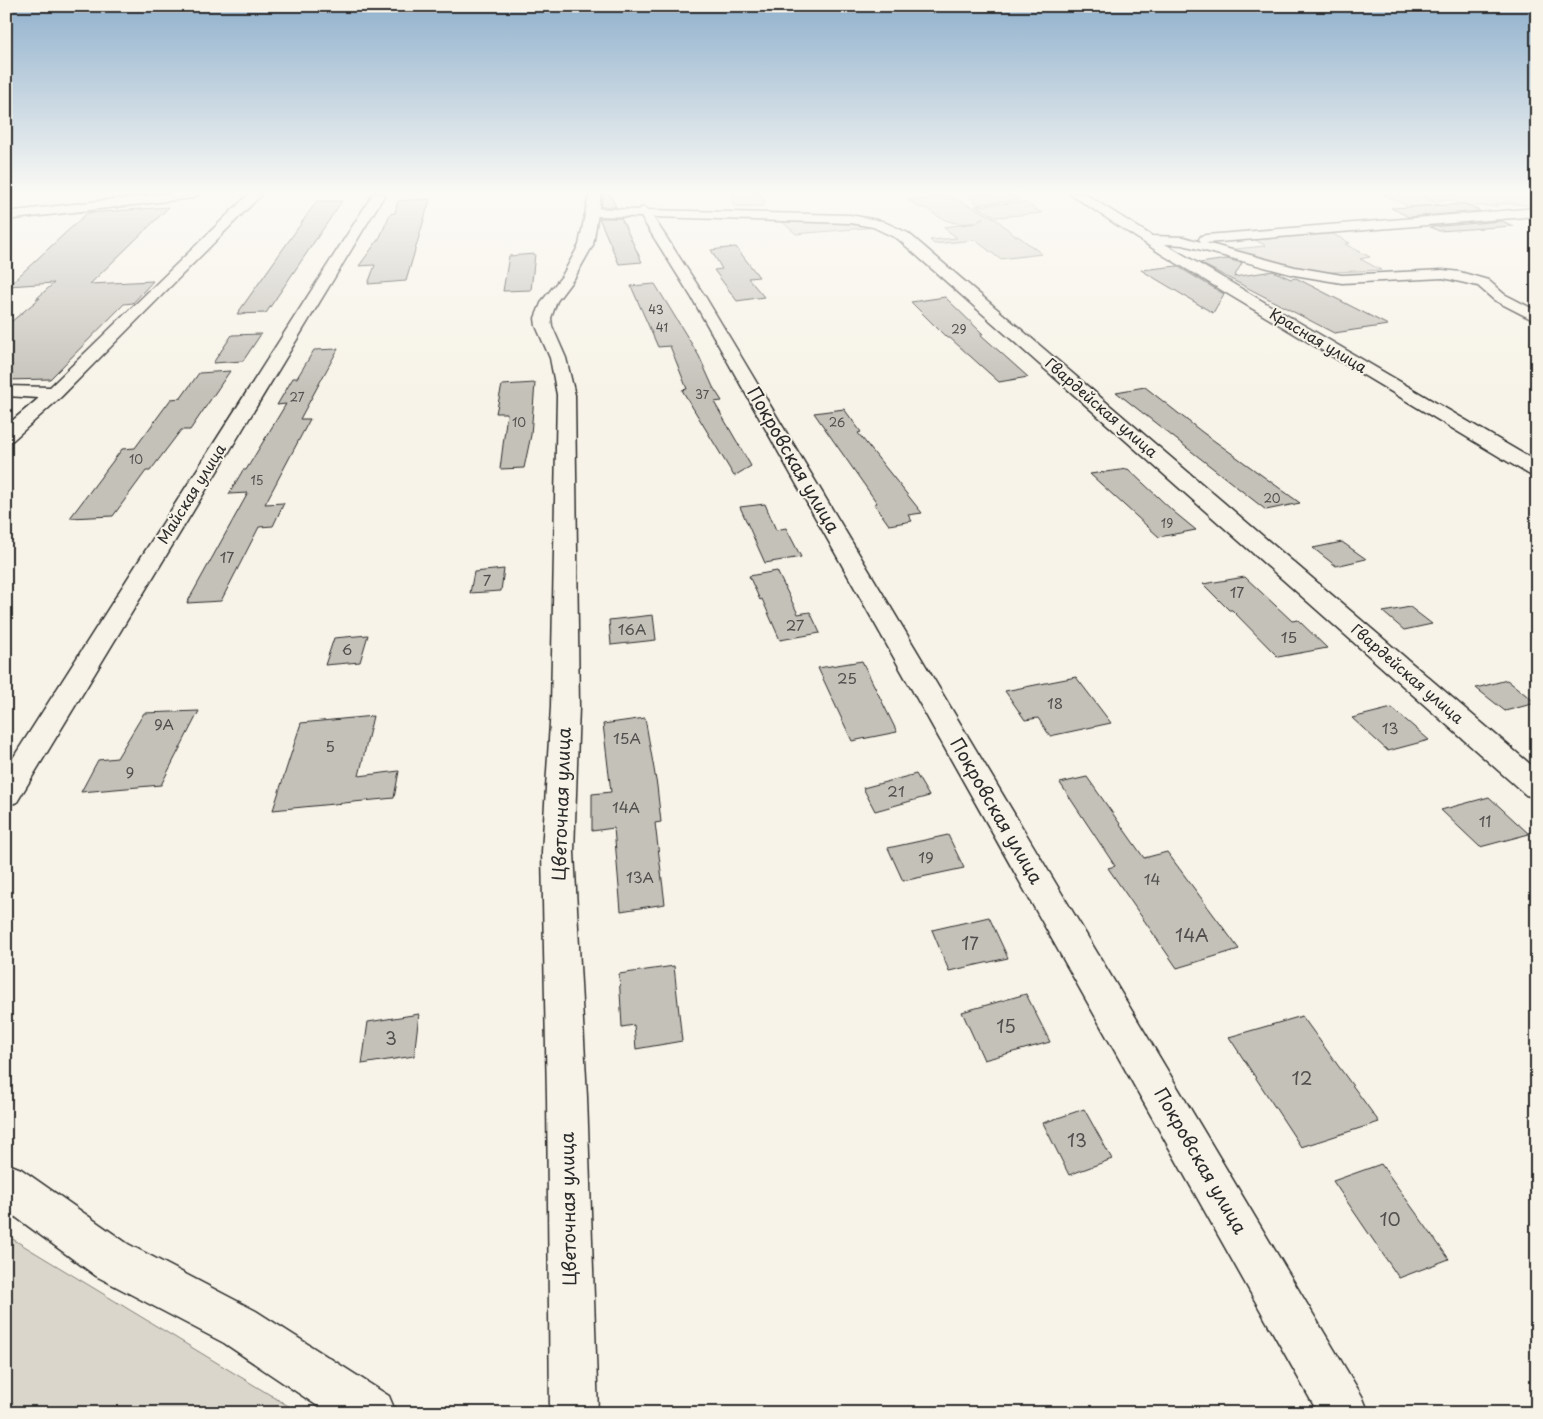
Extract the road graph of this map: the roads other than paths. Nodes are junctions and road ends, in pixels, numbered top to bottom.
1 (189, 260) edge
2 (338, 260) edge
3 (578, 260) edge
4 (674, 260) edge
5 (929, 260) edge
6 (1182, 260) edge
7 (1254, 260) edge
8 (1460, 276) junction
9 (1514, 288) dead end
10 (1537, 316) edge
11 (6, 391) edge
12 (55, 393) junction
13 (6, 436) edge
14 (1537, 471) edge
15 (1537, 788) edge
16 (6, 794) edge
17 (6, 1184) edge
18 (372, 1413) edge
19 (574, 1413) edge
20 (1346, 1413) edge

1 - 12 street
2 - 16 street, Майская улица
3 - 19 street, Цветочная улица
4 - 20 street, Покровская улица
5 - 15 street, Гвардейская улица
6 - 14 street, Красная улица
7 - 8 street
8 - 9 street
8 - 10 street
11 - 12 street
12 - 13 street
17 - 18 street

